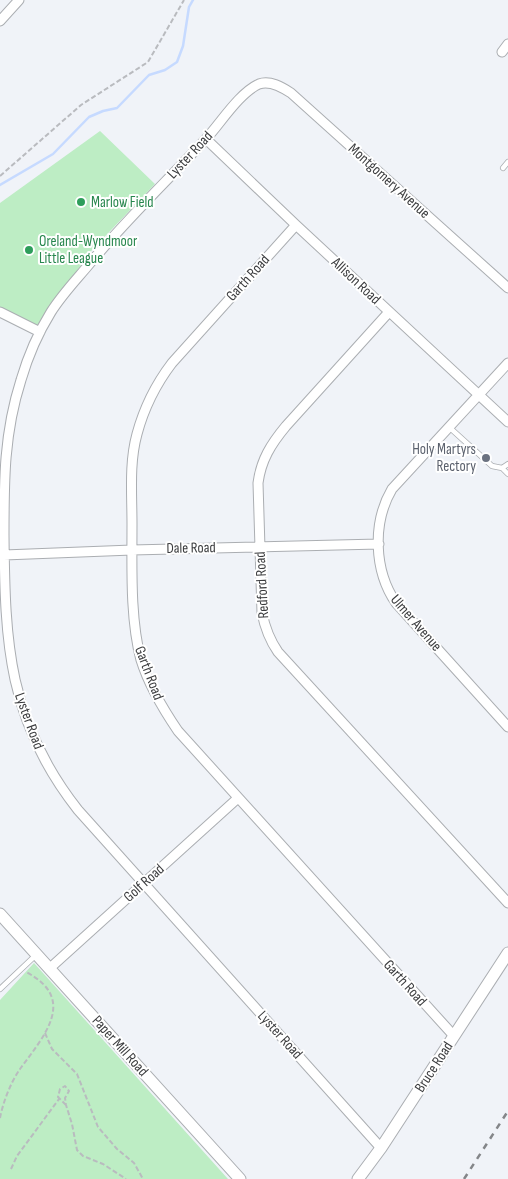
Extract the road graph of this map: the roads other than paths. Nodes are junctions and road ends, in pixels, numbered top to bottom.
1 (19, 0) edge
2 (1, 16) edge
3 (266, 82) joint
4 (206, 139) junction
5 (508, 162) edge
6 (502, 168) dead end
7 (296, 225) junction
8 (508, 288) edge
9 (0, 312) edge
10 (389, 312) junction
11 (40, 332) junction
12 (507, 367) edge
13 (479, 394) junction
14 (508, 422) edge
15 (449, 427) junction
16 (508, 464) edge
17 (502, 468) junction
18 (508, 474) edge
19 (379, 544) junction
20 (260, 547) junction
21 (132, 550) junction
22 (4, 555) junction
23 (508, 727) edge
24 (238, 798) junction
25 (144, 884) junction
26 (508, 903) edge
27 (0, 914) edge
28 (508, 953) edge
29 (37, 954) junction
30 (50, 968) junction
31 (0, 989) edge
32 (454, 1036) junction
33 (381, 1148) junction
34 (240, 1179) edge
35 (358, 1179) edge

1 - 2 street
3 - 4 street, Lyster Road
3 - 8 street, Montgomery Avenue
4 - 7 street, Allison Road
4 - 11 street, Lyster Road
5 - 6 lane
7 - 10 street, Allison Road
7 - 21 street, Garth Road
9 - 11 street
10 - 13 street, Allison Road
10 - 20 street, Redford Road
11 - 22 street, Lyster Road
12 - 13 street, Ulmer Avenue
13 - 14 street, Allison Road
13 - 15 street, Ulmer Avenue
15 - 17 lane
15 - 19 street, Ulmer Avenue
16 - 17 lane
17 - 18 lane
19 - 20 street, Dale Road
19 - 23 street, Ulmer Avenue
20 - 21 street, Dale Road
20 - 26 street, Redford Road
21 - 22 street, Dale Road
21 - 24 street, Garth Road
22 - 25 street, Lyster Road
24 - 25 street, Golf Road
24 - 32 street, Garth Road
25 - 30 street, Golf Road
25 - 33 street, Lyster Road
27 - 29 street, Paper Mill Road
28 - 32 street, Bruce Road
29 - 30 street, Paper Mill Road
29 - 31 lane
30 - 34 street, Paper Mill Road
32 - 33 street, Bruce Road
33 - 35 street, Bruce Road

